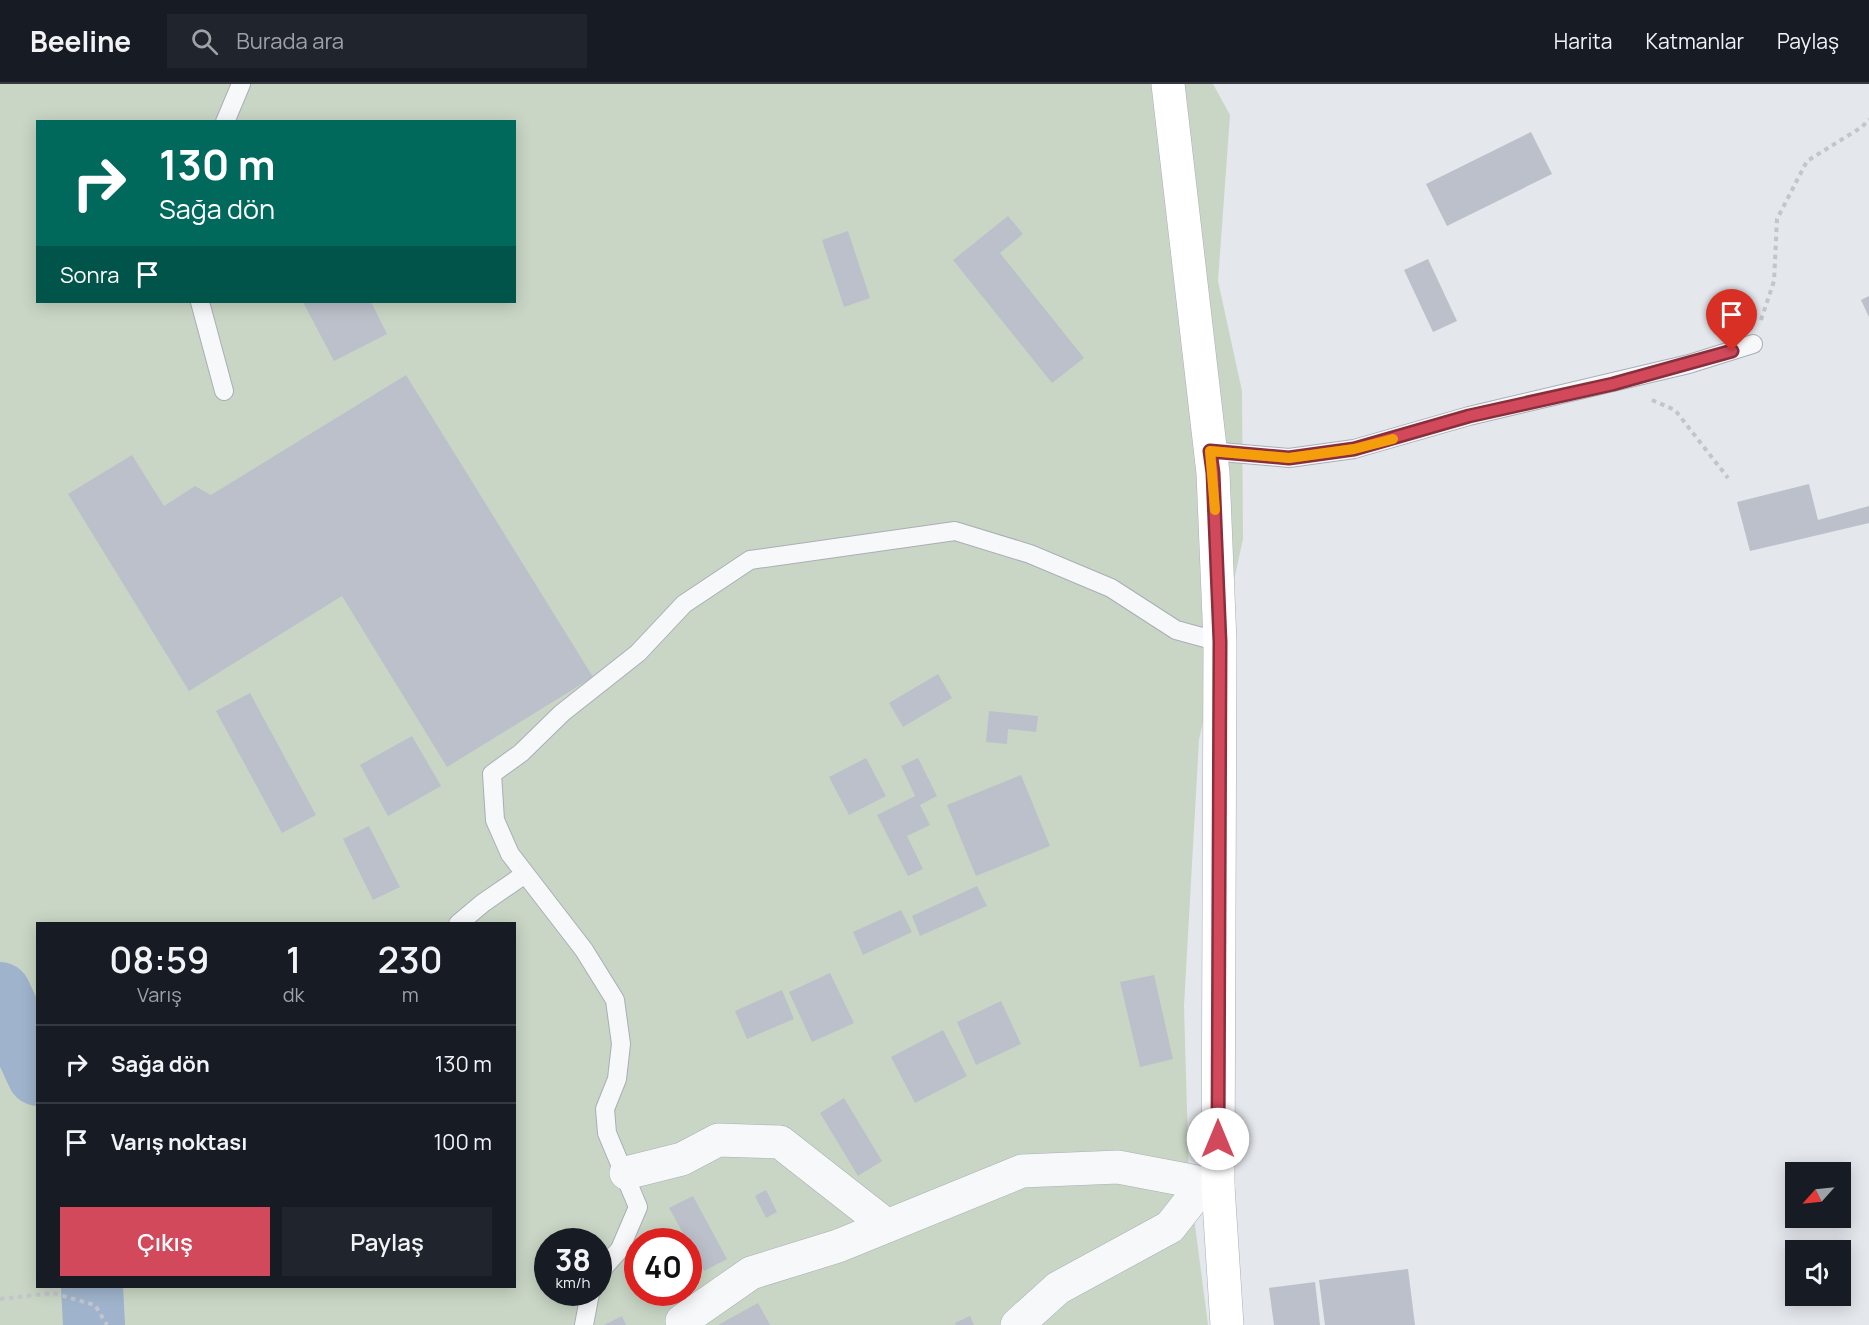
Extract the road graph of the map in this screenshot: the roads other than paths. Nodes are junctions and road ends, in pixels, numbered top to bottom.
1 (241, 84) edge
2 (1168, 84) edge
3 (226, 120) edge
4 (200, 303) edge
5 (1753, 344) road end
6 (224, 391) dead end
7 (1210, 451) junction
8 (1220, 642) junction
9 (525, 874) junction
10 (460, 922) edge
11 (626, 1173) junction
12 (1210, 1186) junction
13 (886, 1226) junction
14 (612, 1258) edge
15 (588, 1306) edge
16 (682, 1321) dead end
17 (584, 1325) edge
18 (1017, 1325) edge
19 (1227, 1325) edge

1 - 3 lane
2 - 7 street
4 - 6 lane
5 - 7 lane
7 - 8 street
8 - 9 lane
8 - 12 street
9 - 10 lane
9 - 11 lane
11 - 13 street
11 - 14 lane
12 - 13 street
12 - 18 street
12 - 19 street
13 - 16 street
15 - 17 lane

